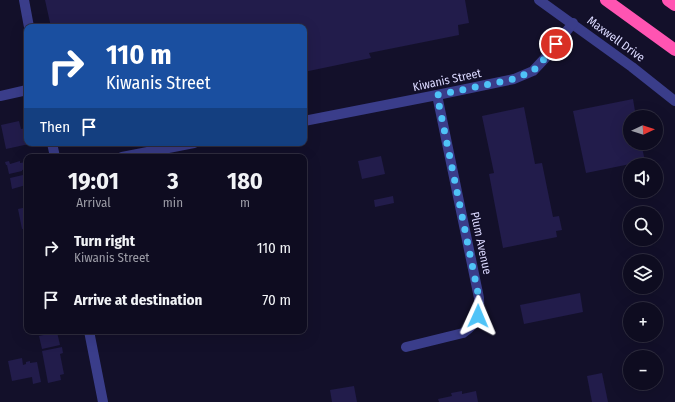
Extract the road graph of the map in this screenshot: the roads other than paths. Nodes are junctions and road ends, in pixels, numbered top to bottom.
1 (24, 0) edge
2 (539, 0) edge
3 (606, 0) edge
4 (668, 0) edge
5 (675, 5) edge
6 (573, 23) junction
7 (28, 24) edge
8 (675, 50) edge
9 (24, 91) edge
10 (437, 95) junction
11 (0, 96) edge
12 (675, 101) edge
13 (307, 121) edge
14 (179, 146) edge
15 (137, 154) edge
16 (90, 334) edge
17 (406, 347) dead end
18 (104, 402) edge

1 - 7 street
2 - 6 street, Maxwell Drive
3 - 8 highway
4 - 5 highway
6 - 10 street, Kiwanis Street
6 - 12 street, Maxwell Drive
9 - 11 street
10 - 13 street, Kiwanis Street
10 - 17 street, Plum Avenue
14 - 15 street
16 - 18 street

